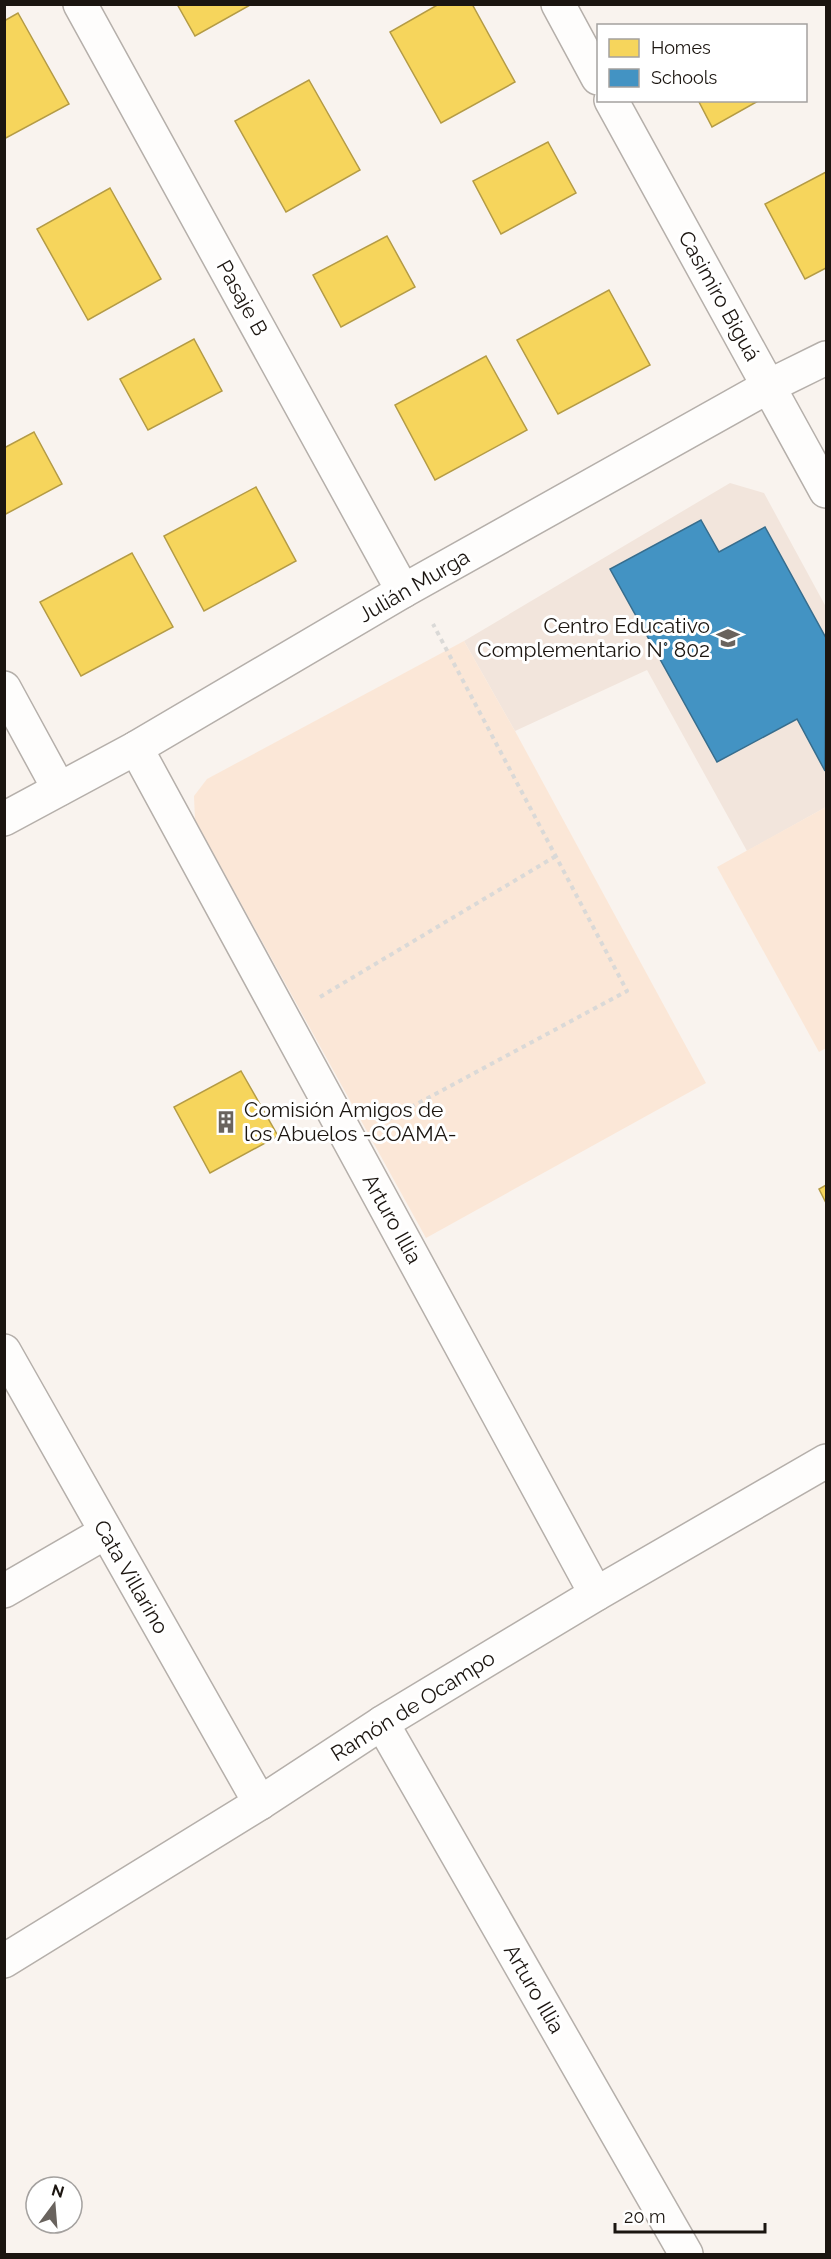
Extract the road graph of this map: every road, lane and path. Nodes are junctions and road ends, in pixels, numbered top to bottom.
1 (80, 4) edge
2 (558, 4) edge
3 (597, 76) edge
4 (612, 102) edge
5 (826, 358) edge
6 (769, 386) junction
7 (826, 491) edge
8 (408, 588) junction
9 (4, 688) edge
10 (136, 748) junction
11 (59, 789) junction
12 (4, 819) edge
13 (556, 856) junction
14 (283, 1018) junction
15 (349, 1140) junction
16 (4, 1351) edge
17 (826, 1461) edge
18 (106, 1532) junction
19 (4, 1590) edge
20 (596, 1594) junction
21 (382, 1724) junction
22 (260, 1803) junction
23 (4, 1961) edge
24 (686, 2254) edge

1 - 8 street, Pasaje B
2 - 3 street
4 - 6 street, Casimiro Biguá
5 - 6 street, Julián Murga
6 - 7 street, Casimiro Biguá
6 - 8 street, Julián Murga
8 - 10 street, Julián Murga
8 - 13 path
9 - 11 street
10 - 11 street, Julián Murga
10 - 14 street, Arturo Illia
11 - 12 street, Julián Murga
13 - 14 path
13 - 15 path
14 - 15 street, Arturo Illia
15 - 20 street, Arturo Illia
16 - 18 street, Cata Villarino
17 - 20 street, Ramón de Ocampo
18 - 19 street
18 - 22 street, Cata Villarino
20 - 21 street, Ramón de Ocampo
21 - 22 street, Ramón de Ocampo
21 - 24 street, Arturo Illia
22 - 23 street, Ramón de Ocampo

